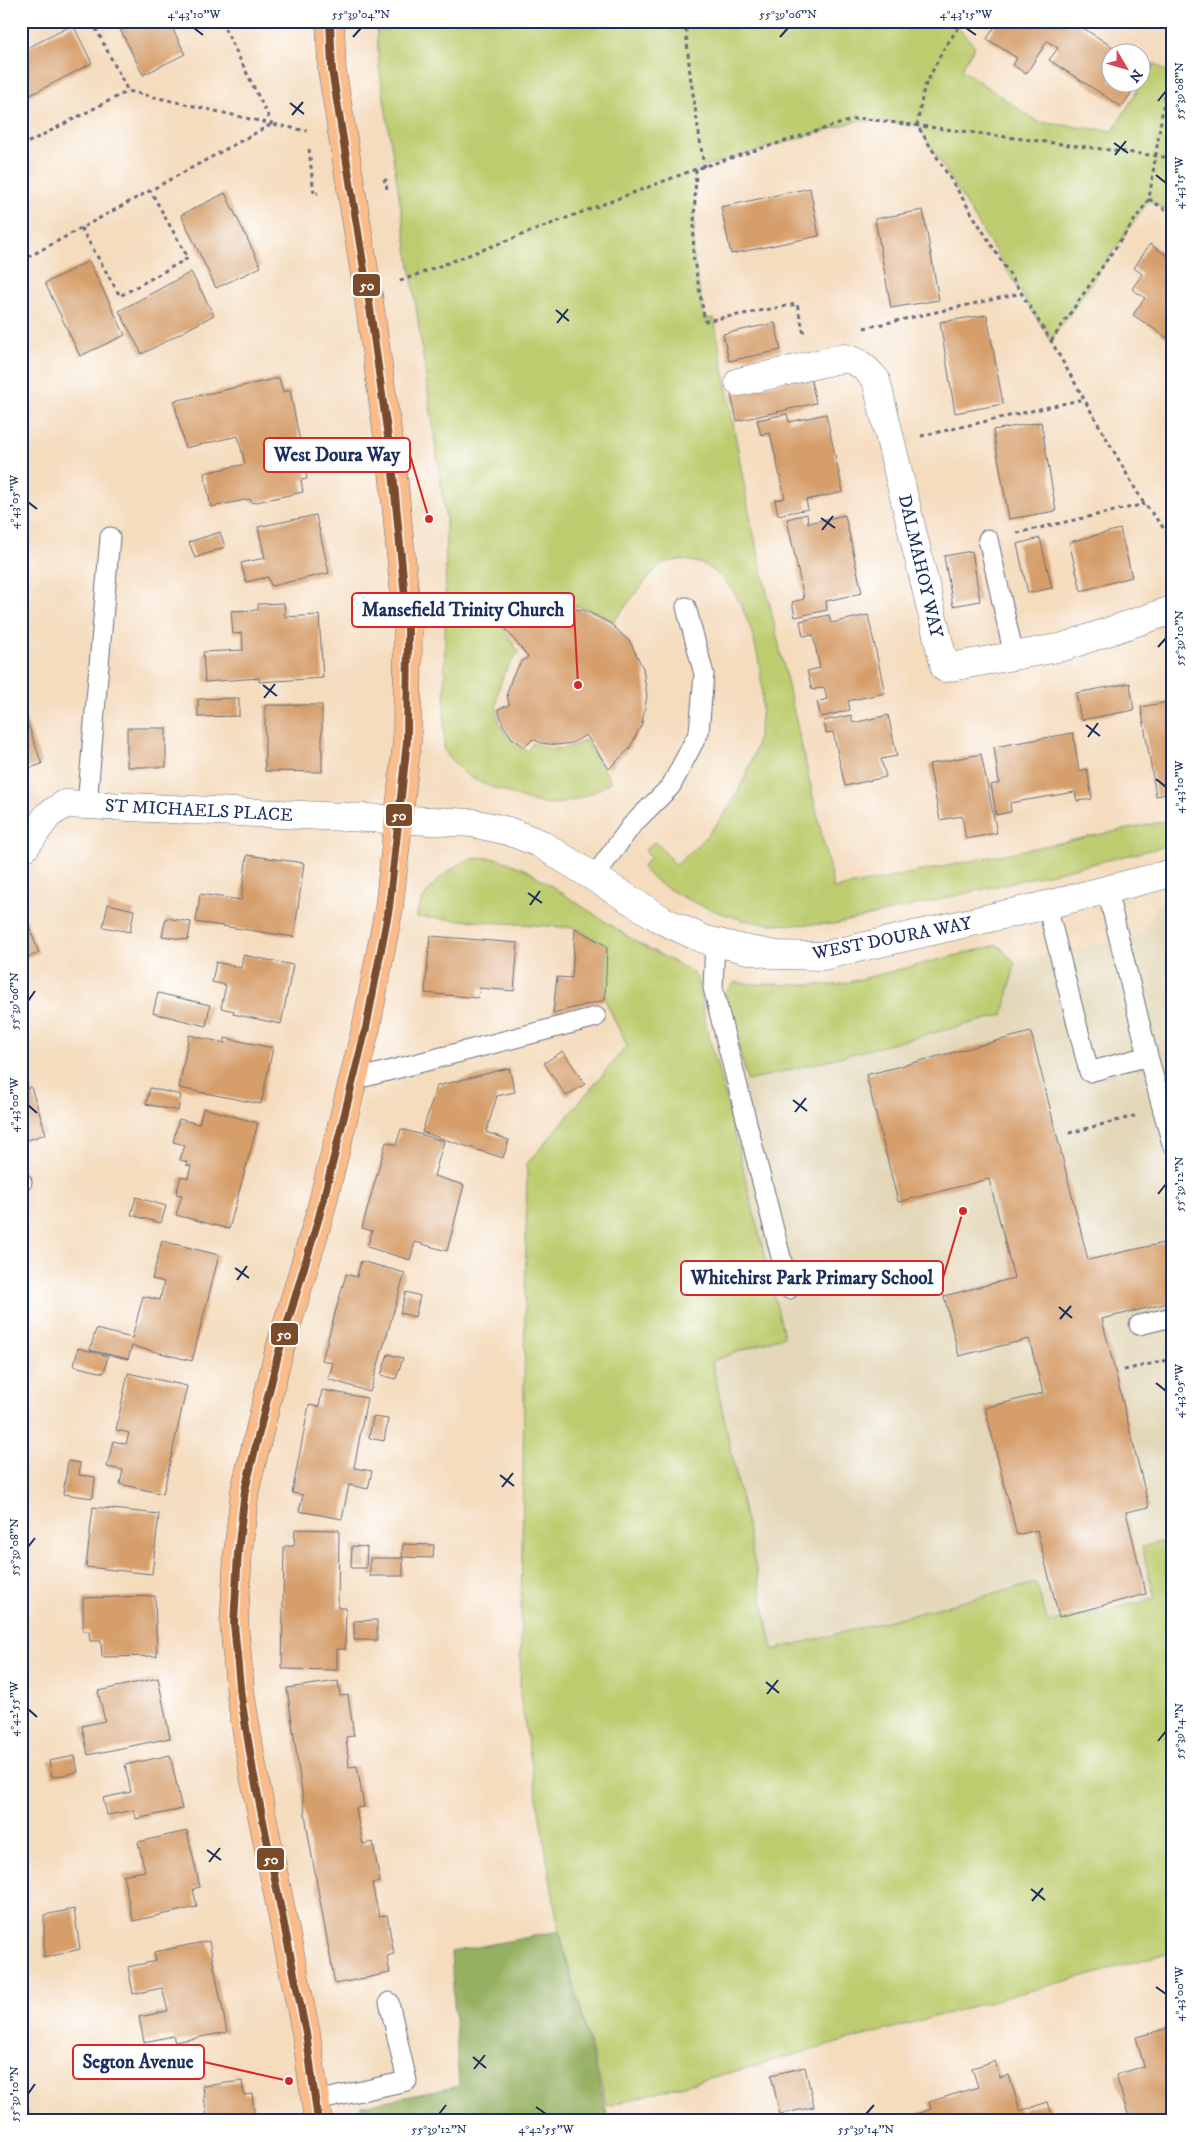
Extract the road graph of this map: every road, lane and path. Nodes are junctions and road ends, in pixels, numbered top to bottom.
1 (92, 21) edge
2 (222, 21) edge
3 (330, 21) edge
4 (685, 21) edge
5 (955, 21) edge
6 (963, 21) edge
7 (959, 27) junction
8 (1172, 48) edge
9 (128, 91) junction
10 (272, 124) junction
11 (917, 125) junction
12 (308, 138) dead end
13 (21, 146) edge
14 (309, 148) dead end
15 (1155, 156) junction
16 (1172, 158) edge
17 (704, 167) junction
18 (696, 169) junction
19 (352, 187) junction
20 (150, 190) junction
21 (388, 198) dead end
22 (1149, 199) junction
23 (1172, 214) edge
24 (81, 228) junction
25 (21, 260) edge
26 (398, 272) dead end
27 (1022, 293) junction
28 (862, 328) dead end
29 (1051, 341) junction
30 (811, 364) junction
31 (739, 382) dead end
32 (1084, 399) junction
33 (892, 442) junction
34 (1145, 504) junction
35 (110, 537) dead end
36 (1172, 538) edge
37 (988, 539) joint
38 (686, 607) dead end
39 (1172, 610) edge
40 (1014, 656) junction
41 (87, 805) junction
42 (398, 819) junction
43 (21, 849) edge
44 (1172, 873) edge
45 (593, 878) junction
46 (1107, 890) junction
47 (1047, 905) junction
48 (715, 942) junction
49 (596, 1017) dead end
50 (1148, 1056) junction
51 (353, 1080) junction
52 (1163, 1109) junction
53 (1069, 1133) dead end
54 (1172, 1144) edge
55 (788, 1288) dead end
56 (1172, 1317) edge
57 (1139, 1325) dead end
58 (1172, 1359) edge
59 (1124, 1370) dead end
60 (389, 2002) dead end
61 (317, 2111) edge

1 - 9 path
2 - 10 path
3 - 19 highway
4 - 17 path
5 - 7 path
6 - 7 path
7 - 11 path
8 - 15 path
9 - 10 path
9 - 13 path
10 - 12 path
10 - 20 path
11 - 15 path
11 - 17 path
11 - 27 path
14 - 19 path
15 - 16 path
15 - 22 path
17 - 18 path
18 - 26 path
18 - 30 path
19 - 21 path
19 - 42 highway
20 - 24 path
20 - 24 path
22 - 23 path
22 - 29 path
24 - 25 path
27 - 28 path
27 - 29 path
29 - 32 path
30 - 31 street, DALMAHOY WAY
30 - 33 street, DALMAHOY WAY
32 - 33 path
32 - 34 path
33 - 40 street, DALMAHOY WAY
34 - 36 path
34 - 37 path
35 - 41 lane
37 - 40 lane
38 - 45 lane
39 - 40 street, DALMAHOY WAY
41 - 42 street, ST MICHAELS PLACE
41 - 43 street, ST MICHAELS PLACE
42 - 45 street, WEST DOURA WAY
42 - 51 highway
44 - 46 street, WEST DOURA WAY
45 - 48 street, WEST DOURA WAY
46 - 47 street, WEST DOURA WAY
46 - 50 lane
47 - 48 street, WEST DOURA WAY
47 - 50 lane
48 - 55 lane
49 - 51 lane
50 - 52 lane
51 - 61 highway
52 - 53 path
52 - 54 lane
56 - 57 lane
58 - 59 path
60 - 61 lane

